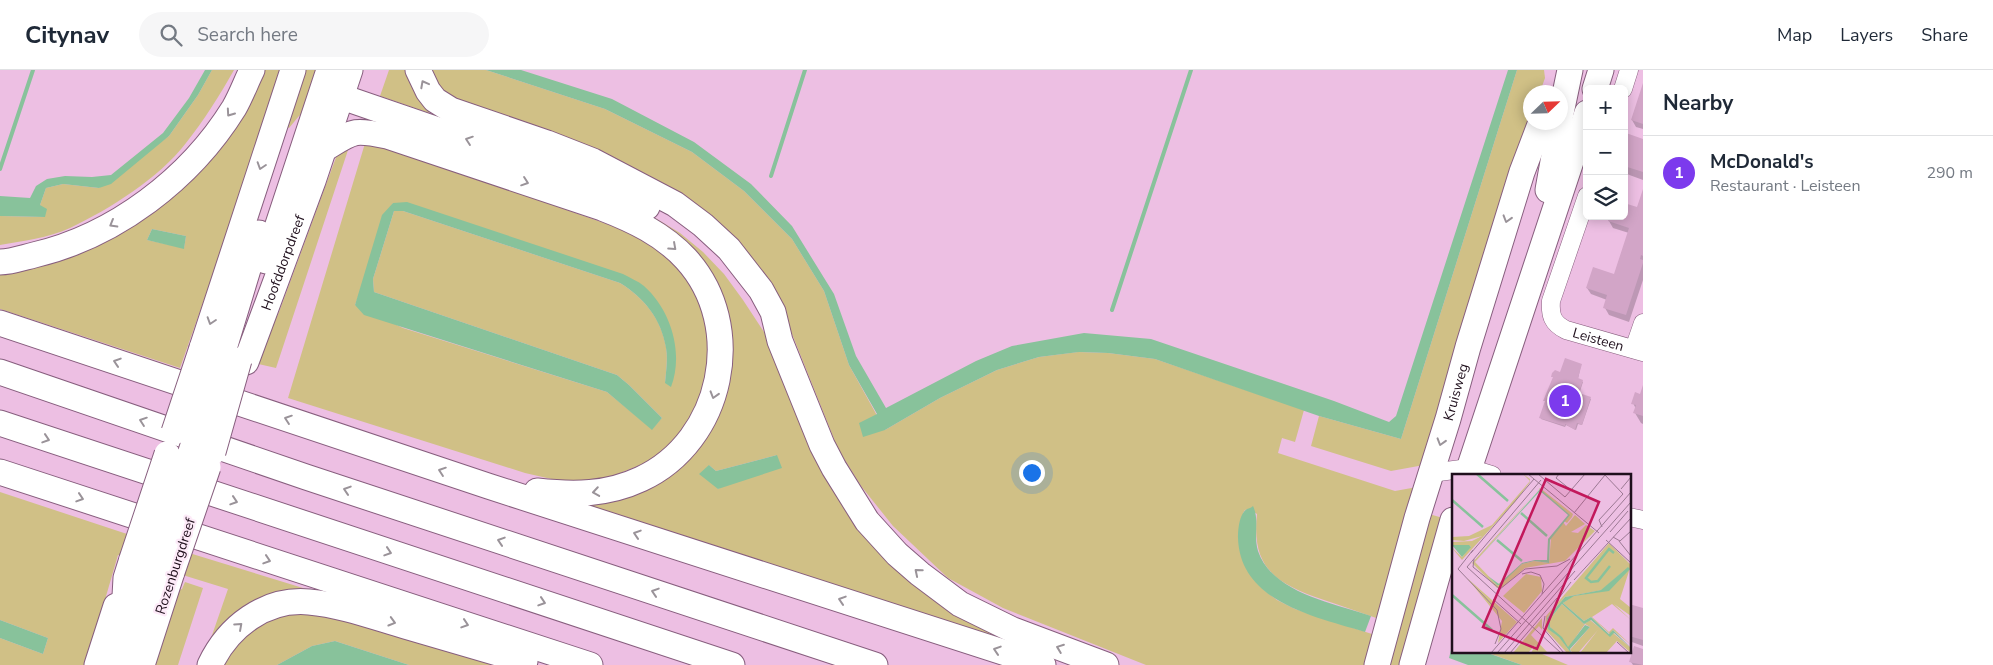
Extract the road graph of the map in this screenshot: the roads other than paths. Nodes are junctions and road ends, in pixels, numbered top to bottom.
1 (252, 70) edge
2 (293, 70) edge
3 (329, 70) edge
4 (338, 70) edge
5 (350, 70) edge
6 (418, 70) edge
7 (1601, 70) edge
8 (1629, 70) edge
9 (1596, 85) edge
10 (1624, 85) edge
11 (342, 97) junction
12 (313, 117) junction
13 (1583, 125) edge
14 (1538, 130) edge
15 (1559, 130) edge
16 (324, 149) junction
17 (1583, 208) edge
18 (1537, 259) junction
19 (0, 262) edge
20 (0, 323) edge
21 (1643, 323) edge
22 (780, 341) junction
23 (1639, 350) edge
24 (227, 356) junction
25 (0, 372) edge
26 (0, 423) edge
27 (194, 459) joint
28 (0, 472) edge
29 (1463, 474) edge
30 (488, 486) junction
31 (1452, 487) edge
32 (1630, 517) edge
33 (1643, 520) edge
34 (1452, 524) edge
35 (146, 569) junction
36 (127, 661) edge
37 (97, 665) edge
38 (210, 665) edge
39 (540, 665) edge
40 (590, 665) edge
41 (732, 665) edge
42 (875, 665) edge
43 (1043, 665) edge
44 (1106, 665) edge
45 (1377, 665) edge
46 (1412, 665) edge

1 -> 19 highway
2 -> 24 highway, Hoofddorpdreef
3 - 12 highway
4 - 11 highway
5 - 11 highway, Hoofddorpdreef
22 -> 6 highway
7 - 9 highway
8 - 10 street
11 - 12 highway, Hoofddorpdreef
11 - 16 highway, Hoofddorpdreef
22 -> 11 highway
12 - 24 highway, Hoofddorpdreef
13 - 18 highway, Kruisweg
14 -> 29 highway, Kruisweg
15 - 18 highway
16 - 24 highway, Hoofddorpdreef
16 -> 30 highway
17 - 23 street, Leisteen
18 - 29 highway, Kruisweg
30 -> 20 highway
21 - 23 street
44 -> 22 highway
24 - 27 highway, Hoofddorpdreef, bridge
42 -> 25 highway
26 -> 41 highway
27 - 35 highway, Rozenburgdreef, bridge
28 -> 40 highway
43 -> 30 highway
31 - 45 highway, Kruisweg
32 - 33 street
34 - 46 highway
35 - 36 highway, Rozenburgdreef
35 - 36 highway, Rozenburgdreef
35 - 37 highway
38 -> 39 highway

